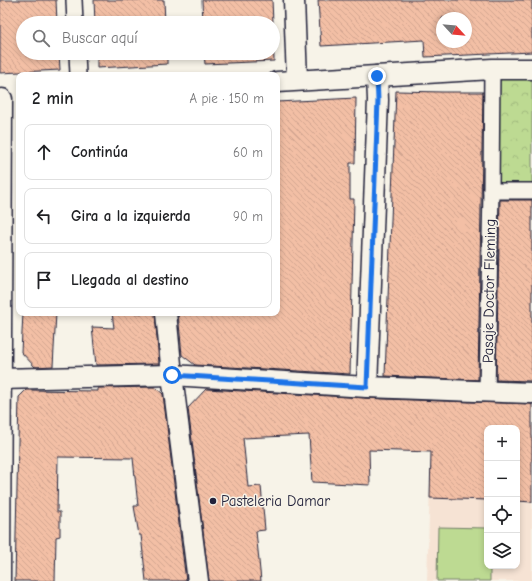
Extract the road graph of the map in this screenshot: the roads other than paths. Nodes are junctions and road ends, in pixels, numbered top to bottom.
1 (74, 0) edge
2 (294, 0) edge
3 (75, 16) edge
4 (77, 60) edge
5 (492, 69) junction
6 (532, 69) edge
7 (78, 72) edge
8 (377, 76) junction
9 (297, 80) junction
10 (280, 82) edge
11 (7, 98) edge
12 (491, 190) junction
13 (532, 192) edge
14 (166, 316) edge
15 (172, 375) junction
16 (0, 379) edge
17 (367, 387) junction
18 (487, 390) junction
19 (532, 393) edge
20 (0, 575) edge
21 (0, 581) edge
22 (198, 581) edge

1 - 3 street
2 - 9 street
4 - 7 street
5 - 6 street
5 - 8 street
5 - 12 street, Pasaje Doctor Fleming
8 - 9 street
8 - 17 street
9 - 10 street
11 - 16 street
12 - 13 street
12 - 18 street, Pasaje Doctor Fleming
14 - 15 street
15 - 16 street
15 - 17 street
15 - 22 street
16 - 20 street
17 - 18 street
18 - 19 street
20 - 21 street

